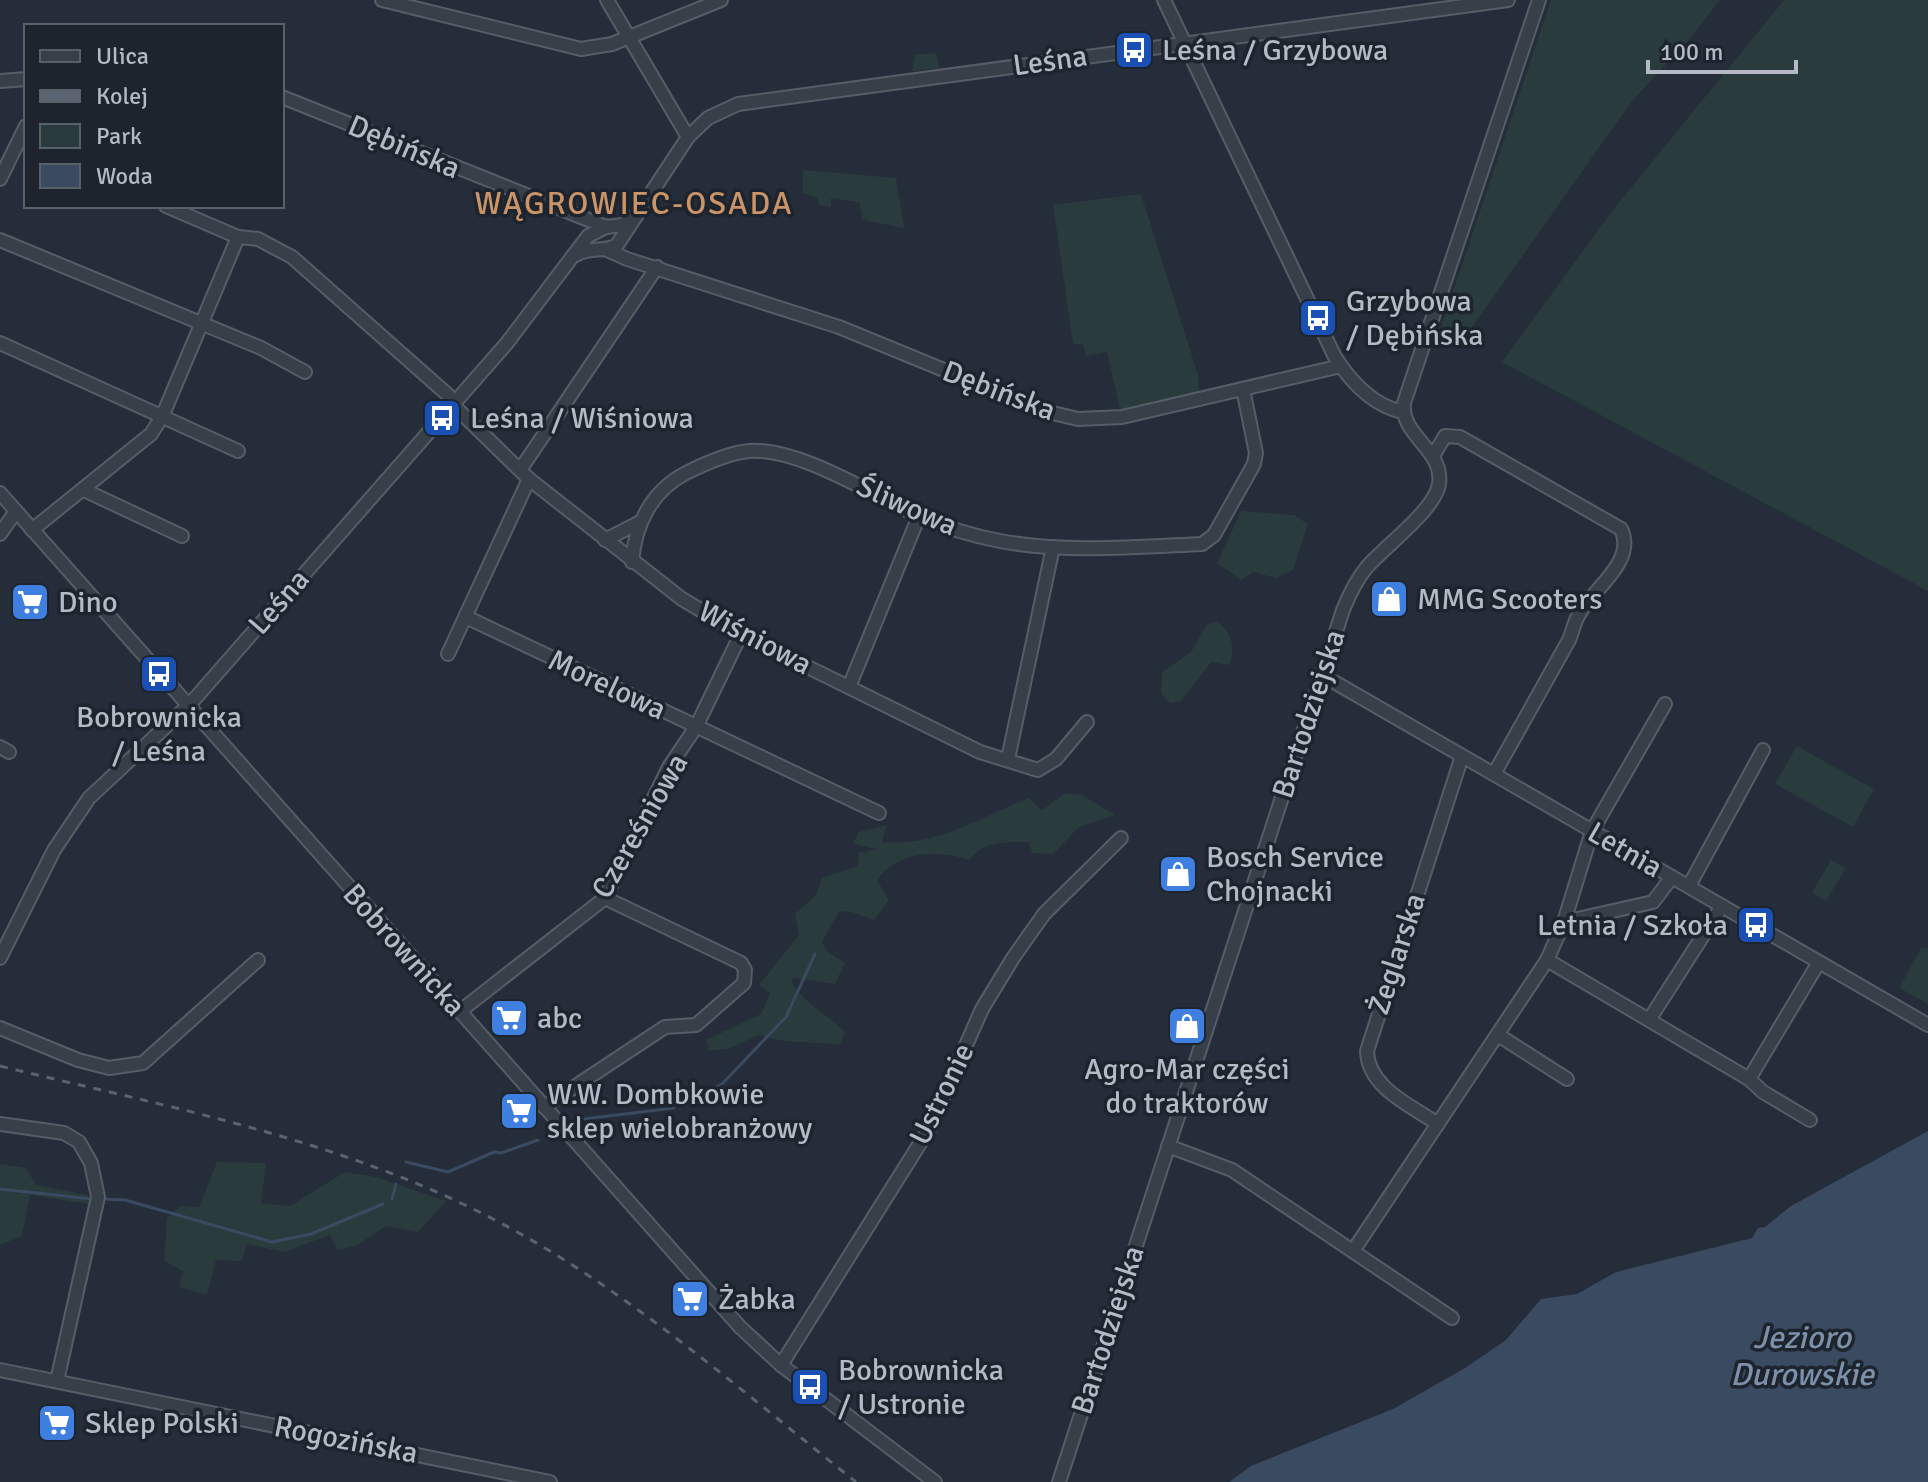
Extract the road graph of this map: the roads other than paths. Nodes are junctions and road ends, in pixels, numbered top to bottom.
1 (382, 0) edge
2 (607, 0) edge
3 (721, 0) edge
4 (1164, 0) edge
5 (1508, 0) edge
6 (1535, 1) edge
7 (684, 7) edge
8 (628, 37) junction
9 (1185, 43) junction
10 (24, 79) edge
11 (0, 81) edge
12 (284, 98) edge
13 (688, 137) junction
14 (23, 144) edge
15 (0, 179) edge
16 (171, 208) edge
17 (238, 237) junction
18 (607, 237) junction
19 (0, 240) edge
20 (657, 267) junction
21 (201, 323) junction
22 (0, 343) edge
23 (1341, 366) junction
24 (305, 372) dead end
25 (1243, 389) junction
26 (453, 405) junction
27 (1403, 412) junction
28 (162, 417) junction
29 (238, 451) dead end
30 (1433, 456) junction
31 (524, 474) junction
32 (84, 490) junction
33 (0, 493) edge
34 (16, 511) junction
35 (919, 516) junction
36 (640, 521) junction
37 (32, 530) junction
38 (0, 534) edge
39 (182, 536) dead end
40 (605, 540) junction
41 (1053, 547) junction
42 (632, 562) junction
43 (466, 617) junction
44 (741, 634) junction
45 (448, 654) dead end
46 (1321, 678) junction
47 (849, 687) junction
48 (1665, 704) dead end
49 (188, 706) junction
50 (1087, 722) dead end
51 (696, 727) junction
52 (1763, 750) dead end
53 (1462, 756) junction
54 (1008, 759) junction
55 (1494, 774) junction
56 (879, 813) dead end
57 (1592, 831) junction
58 (1121, 838) dead end
59 (1672, 877) junction
60 (1689, 886) junction
61 (605, 898) junction
62 (1722, 906) junction
63 (1564, 922) junction
64 (0, 958) edge
65 (258, 960) dead end
66 (1547, 960) junction
67 (1819, 962) junction
68 (459, 1012) junction
69 (1649, 1020) junction
70 (1928, 1025) edge
71 (0, 1028) edge
72 (1498, 1035) junction
73 (1567, 1079) dead end
74 (1749, 1079) junction
75 (544, 1107) junction
76 (1810, 1120) dead end
77 (0, 1124) edge
78 (1438, 1124) junction
79 (1168, 1146) junction
80 (1353, 1251) junction
81 (1452, 1318) dead end
82 (781, 1365) junction
83 (0, 1370) edge
84 (57, 1381) junction
85 (1064, 1462) junction
86 (550, 1482) edge
87 (935, 1482) edge
88 (1052, 1482) edge
89 (1059, 1482) edge

1 - 8 street
2 - 8 street
3 - 7 street
4 - 9 street
5 - 9 street, Leśna
6 - 27 street
7 - 8 street
8 - 13 street
9 - 13 street, Leśna
9 - 23 street
10 - 11 street
12 - 18 street, Dębińska
13 - 18 street, Leśna
14 - 15 street
16 - 17 street, Wiśniowa
17 - 21 street
17 - 26 street, Wiśniowa
18 - 20 street, Dębińska
18 - 26 street, Leśna
19 - 21 street
20 - 25 street, Dębińska
20 - 31 street
21 - 24 street
21 - 28 street
22 - 28 street
23 - 25 street, Dębińska
23 - 27 street
25 - 41 street, Śliwowa
26 - 31 street, Wiśniowa
26 - 49 street, Leśna
27 - 30 street
28 - 29 street
28 - 32 street
30 - 46 street, Bartodziejska
30 - 55 street
31 - 40 street, Wiśniowa
31 - 43 street
32 - 37 street
32 - 39 street
33 - 34 street, Bobrownicka
34 - 37 street, Bobrownicka
34 - 38 street
35 - 36 street, Śliwowa
35 - 41 street, Śliwowa
35 - 47 street
36 - 40 street, Śliwowa
36 - 42 street, Śliwowa
37 - 49 street, Bobrownicka
40 - 42 street, Wiśniowa
41 - 54 street
42 - 44 street, Wiśniowa
43 - 45 street
43 - 51 street, Morelowa
44 - 47 street, Wiśniowa
44 - 51 street, Czereśniowa
46 - 53 street, Letnia
46 - 79 street, Bartodziejska
47 - 54 street, Wiśniowa
48 - 57 street
49 - 64 street, Leśna
49 - 68 street, Bobrownicka
50 - 54 street, Wiśniowa
51 - 56 street, Morelowa
51 - 61 street, Czereśniowa
52 - 60 street
53 - 55 street, Letnia
53 - 78 street, Żeglarska
55 - 57 street, Letnia
57 - 59 street, Letnia
57 - 63 street
58 - 82 street, Ustronie
59 - 60 street, Letnia
59 - 63 street
60 - 62 street, Letnia
61 - 68 street, Czereśniowa
61 - 75 street
62 - 67 street, Letnia
62 - 69 street
63 - 66 street
65 - 71 street
66 - 69 street
66 - 72 street
67 - 70 street, Letnia
67 - 74 street
68 - 75 street, Bobrownicka
69 - 74 street
72 - 73 street
72 - 78 street
74 - 76 street
75 - 82 street, Bobrownicka
77 - 84 street
78 - 80 street
79 - 80 street
79 - 85 street, Bartodziejska
80 - 81 street
82 - 87 street, Bobrownicka
83 - 84 street, Rogozińska
84 - 86 street, Rogozińska
85 - 88 street, Bartodziejska
85 - 89 street, Bartodziejska

